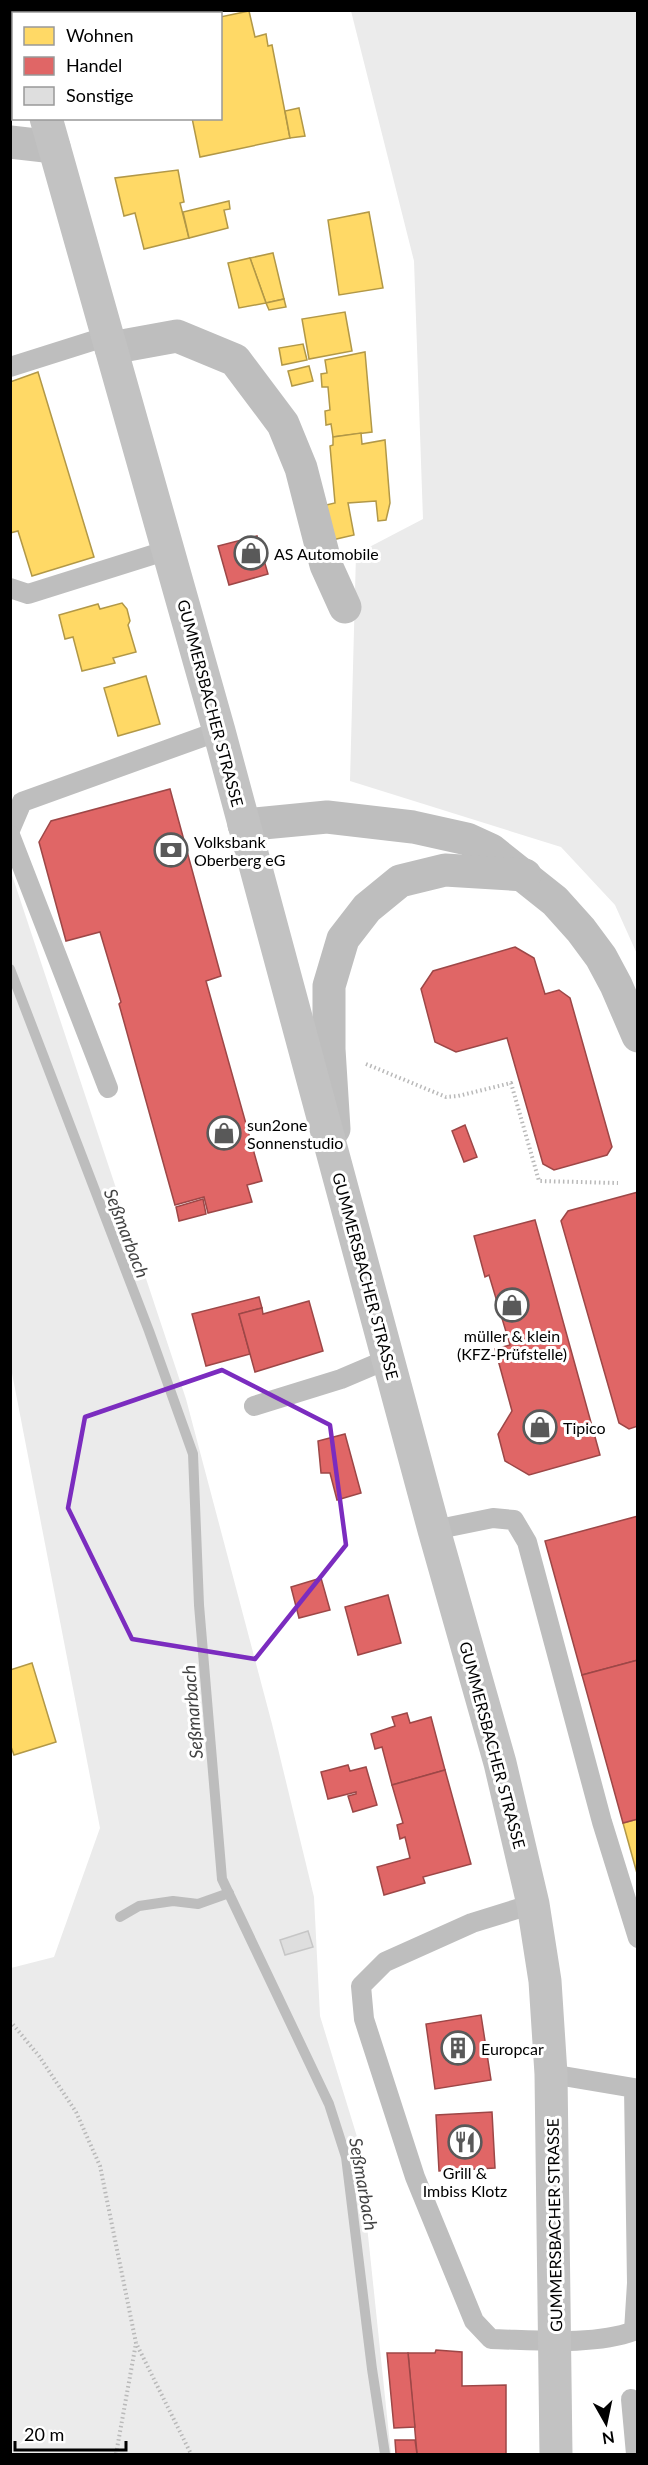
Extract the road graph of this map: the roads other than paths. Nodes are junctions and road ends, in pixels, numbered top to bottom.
1 (50, 133) edge
2 (10, 142) edge
3 (109, 342) junction
4 (10, 367) edge
5 (168, 550) junction
6 (10, 588) edge
7 (345, 607) dead end
8 (219, 731) junction
9 (244, 825) junction
10 (10, 830) edge
11 (10, 835) edge
12 (525, 876) junction
13 (638, 1036) edge
14 (108, 1088) dead end
15 (336, 1160) junction
16 (388, 1359) junction
17 (254, 1406) dead end
18 (434, 1530) junction
19 (533, 1904) junction
20 (638, 1938) edge
21 (551, 2074) junction
22 (556, 2340) junction
23 (631, 2399) dead end
24 (556, 2454) edge
25 (636, 2454) edge

1 - 2 street
1 - 3 main road, GUMMERSBACHER STRASSE
3 - 4 lane
3 - 5 main road, GUMMERSBACHER STRASSE
3 - 7 street
5 - 6 lane
5 - 8 main road, GUMMERSBACHER STRASSE
8 - 9 main road, GUMMERSBACHER STRASSE
8 - 10 lane
9 - 12 street
9 - 15 main road, GUMMERSBACHER STRASSE
11 - 14 lane
12 - 13 street
12 - 15 street
15 - 16 main road, GUMMERSBACHER STRASSE
16 - 17 lane
16 - 18 main road, GUMMERSBACHER STRASSE
18 - 19 main road, GUMMERSBACHER STRASSE
18 - 20 lane
19 - 21 main road, GUMMERSBACHER STRASSE
19 - 22 lane
21 - 22 main road, GUMMERSBACHER STRASSE
21 - 22 lane
22 - 24 main road, GUMMERSBACHER STRASSE
23 - 25 lane

